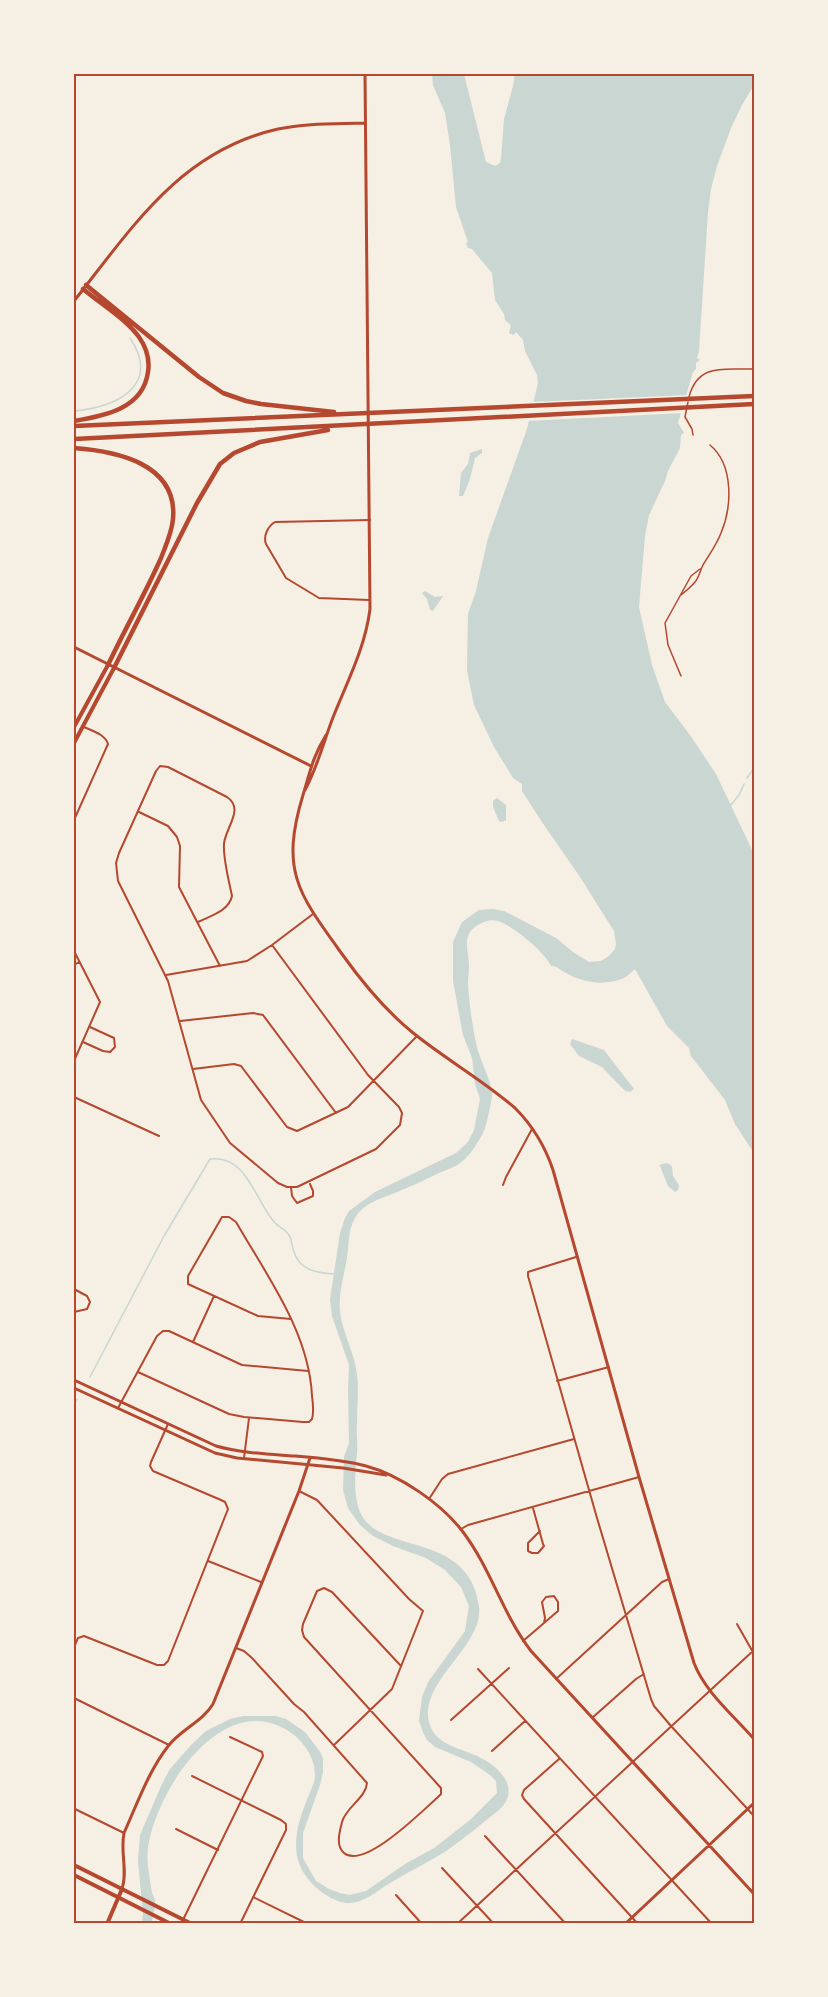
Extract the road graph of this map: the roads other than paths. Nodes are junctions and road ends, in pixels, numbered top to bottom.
1 (365, 74) edge
2 (364, 123) junction
3 (84, 287) junction
4 (74, 301) edge
5 (754, 369) edge
6 (754, 396) edge
7 (754, 404) edge
8 (352, 413) junction
9 (74, 421) edge
10 (356, 425) junction
11 (74, 426) edge
12 (693, 435) dead end
13 (74, 439) edge
14 (710, 445) dead end
15 (74, 448) edge
16 (370, 520) junction
17 (701, 568) junction
18 (681, 595) junction
19 (370, 600) junction
20 (74, 647) edge
21 (108, 665) junction
22 (114, 668) junction
23 (681, 676) dead end
24 (74, 727) edge
25 (83, 727) junction
26 (326, 735) junction
27 (74, 743) edge
28 (311, 766) junction
29 (315, 768) junction
30 (303, 795) junction
31 (138, 811) junction
32 (74, 820) edge
33 (313, 914) junction
34 (198, 922) junction
35 (272, 945) junction
36 (74, 951) edge
37 (79, 962) junction
38 (74, 965) edge
39 (220, 966) junction
40 (166, 975) junction
41 (180, 1021) junction
42 (89, 1027) junction
43 (417, 1036) junction
44 (83, 1042) junction
45 (74, 1061) edge
46 (193, 1069) junction
47 (373, 1081) junction
48 (74, 1097) edge
49 (336, 1113) junction
50 (533, 1129) junction
51 (159, 1136) dead end
52 (309, 1182) junction
53 (503, 1185) dead end
54 (291, 1187) junction
55 (578, 1257) junction
56 (74, 1289) edge
57 (214, 1296) junction
58 (74, 1312) edge
59 (74, 1318) edge
60 (291, 1319) junction
61 (74, 1328) edge
62 (193, 1342) junction
63 (609, 1366) junction
64 (309, 1371) junction
65 (138, 1372) junction
66 (74, 1380) edge
67 (557, 1381) junction
68 (74, 1388) edge
69 (122, 1403) junction
70 (118, 1408) junction
71 (249, 1418) junction
72 (168, 1424) junction
73 (165, 1431) junction
74 (574, 1439) junction
75 (245, 1452) junction
76 (310, 1457) junction
77 (244, 1458) junction
78 (309, 1464) junction
79 (389, 1476) junction
80 (639, 1477) junction
81 (299, 1491) junction
82 (589, 1491) junction
83 (429, 1499) junction
84 (533, 1506) junction
85 (461, 1529) junction
86 (540, 1532) junction
87 (208, 1561) junction
88 (669, 1579) junction
89 (262, 1582) junction
90 (626, 1615) junction
91 (544, 1623) junction
92 (737, 1624) dead end
93 (523, 1641) junction
94 (74, 1647) edge
95 (236, 1648) junction
96 (754, 1652) edge
97 (401, 1666) junction
98 (509, 1668) dead end
99 (478, 1669) dead end
100 (644, 1674) junction
101 (556, 1679) junction
102 (492, 1684) junction
103 (710, 1690) junction
104 (74, 1698) edge
105 (371, 1710) junction
106 (592, 1718) junction
107 (451, 1720) dead end
108 (525, 1721) junction
109 (671, 1726) junction
110 (230, 1737) dead end
111 (754, 1739) edge
112 (169, 1745) junction
113 (333, 1745) junction
114 (492, 1751) dead end
115 (559, 1758) junction
116 (632, 1762) junction
117 (192, 1776) dead end
118 (595, 1796) junction
119 (242, 1801) junction
120 (754, 1803) edge
121 (75, 1809) edge
122 (748, 1809) junction
123 (754, 1816) edge
124 (176, 1829) dead end
125 (124, 1833) junction
126 (555, 1833) junction
127 (485, 1836) dead end
128 (709, 1845) junction
129 (218, 1850) junction
130 (74, 1865) edge
131 (442, 1868) dead end
132 (516, 1869) junction
133 (74, 1875) edge
134 (672, 1880) junction
135 (122, 1889) junction
136 (754, 1894) edge
137 (396, 1895) dead end
138 (119, 1897) junction
139 (253, 1897) junction
140 (477, 1905) junction
141 (632, 1917) junction
142 (182, 1921) edge
143 (107, 1923) edge
144 (171, 1923) edge
145 (192, 1923) edge
146 (240, 1923) edge
147 (308, 1923) edge
148 (422, 1923) edge
149 (457, 1923) edge
150 (494, 1923) edge
151 (566, 1923) edge
152 (625, 1923) edge
153 (638, 1923) edge
154 (712, 1923) edge

1 - 2 street
2 - 3 street
2 - 16 street
3 - 4 street
3 - 8 highway
3 - 9 highway
5 - 12 lane
6 - 8 highway
7 - 10 highway
8 - 11 highway
10 - 13 highway
10 - 22 highway
14 - 17 lane
15 - 21 highway
16 - 19 street
16 - 19 street
17 - 18 lane
17 - 18 lane
18 - 23 lane
19 - 26 street
20 - 21 street
21 - 22 street
21 - 24 main road
22 - 25 main road
22 - 28 street
25 - 27 main road
25 - 32 street
26 - 28 street
26 - 29 street
28 - 29 street
28 - 30 street
29 - 30 street
30 - 33 street
31 - 34 street
31 - 34 street
31 - 40 street
33 - 35 street
33 - 43 street
34 - 39 street
35 - 39 street
35 - 47 street
36 - 37 street
37 - 38 street
37 - 42 street
39 - 40 street
40 - 41 street
41 - 46 street
41 - 49 street
42 - 44 street
42 - 44 street
43 - 47 street
43 - 50 street
44 - 45 street
46 - 49 street
46 - 54 street
47 - 49 street
47 - 52 street
48 - 51 street
50 - 53 street
50 - 55 street
52 - 54 street
52 - 54 street
55 - 63 street
55 - 67 street
56 - 58 street
57 - 60 street
57 - 60 street
57 - 62 street
59 - 61 street
60 - 64 street
62 - 64 street
62 - 65 street
63 - 67 street
63 - 80 street
64 - 71 street
65 - 69 street
65 - 71 street
66 - 69 street
67 - 74 street
68 - 70 street
69 - 70 street
69 - 72 street
70 - 73 street
71 - 75 street
72 - 73 street
72 - 75 street
73 - 77 street
73 - 87 street
74 - 82 street
74 - 83 street
75 - 76 street
75 - 77 street
76 - 78 street
76 - 79 street
77 - 78 street
78 - 79 street
78 - 81 street
79 - 83 street
80 - 82 street
80 - 88 street
81 - 89 street
81 - 97 street
82 - 84 street
82 - 90 street
83 - 85 street
84 - 85 street
84 - 86 street
85 - 93 street
86 - 86 street
87 - 89 street
87 - 94 street
88 - 90 street
88 - 103 street
89 - 95 street
90 - 100 street
90 - 101 street
91 - 91 street
91 - 93 street
92 - 96 street
93 - 101 street
95 - 112 street
95 - 113 street
96 - 103 street
97 - 105 street
97 - 105 street
98 - 102 street
99 - 102 street
100 - 106 street
100 - 109 street
101 - 106 street
102 - 107 street
102 - 108 street
103 - 109 street
103 - 111 street
104 - 112 street
105 - 113 street
105 - 113 street
106 - 116 street
108 - 114 street
108 - 115 street
109 - 116 street
109 - 122 street
110 - 119 street
112 - 125 street
115 - 118 street
115 - 126 street
116 - 118 street
116 - 128 street
117 - 119 street
118 - 126 street
118 - 134 street
119 - 129 street
119 - 139 street
120 - 122 street
121 - 125 street
122 - 123 street
122 - 128 street
124 - 129 street
125 - 135 street
126 - 132 street
126 - 141 street
127 - 132 street
128 - 134 street
128 - 136 street
129 - 142 street
130 - 135 main road
131 - 140 street
132 - 140 street
132 - 151 street
133 - 138 main road
134 - 141 street
134 - 154 street
135 - 138 main road
135 - 142 main road
137 - 148 street
138 - 143 main road
138 - 144 main road
139 - 146 street
139 - 147 street
140 - 149 street
140 - 150 street
141 - 152 street
141 - 153 street
142 - 145 main road

